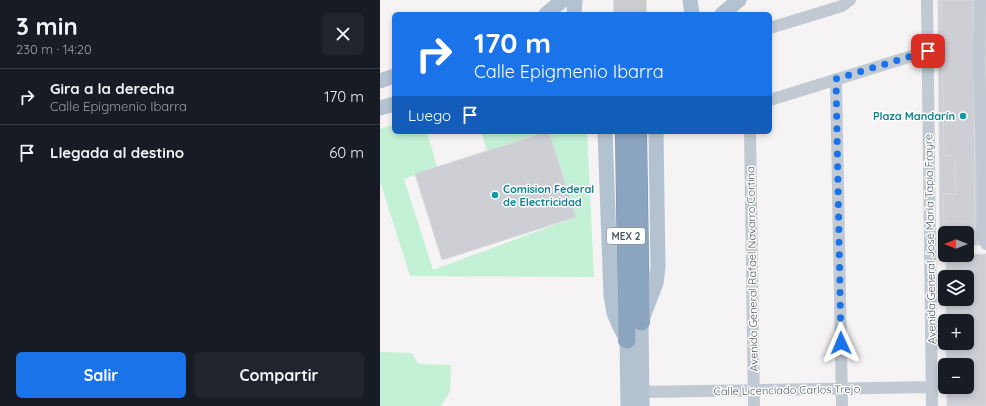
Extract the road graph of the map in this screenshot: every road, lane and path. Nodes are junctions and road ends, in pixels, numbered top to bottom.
1 (563, 0) edge
2 (575, 0) edge
3 (690, 0) edge
4 (739, 0) edge
5 (850, 0) edge
6 (927, 0) edge
7 (981, 0) edge
8 (986, 0) edge
9 (548, 12) edge
10 (574, 12) edge
11 (692, 12) edge
12 (724, 12) edge
13 (772, 27) edge
14 (983, 27) edge
15 (928, 51) junction
16 (983, 52) edge
17 (392, 77) edge
18 (836, 79) junction
19 (380, 81) edge
20 (772, 99) edge
21 (392, 105) edge
22 (380, 108) edge
23 (983, 118) edge
24 (605, 134) edge
25 (624, 134) edge
26 (638, 134) edge
27 (657, 134) edge
28 (750, 134) edge
29 (984, 142) edge
30 (984, 165) edge
31 (985, 193) edge
32 (984, 222) edge
33 (986, 244) edge
34 (641, 322) junction
35 (628, 340) junction
36 (932, 387) junction
37 (842, 389) junction
38 (754, 391) junction
39 (642, 399) edge
40 (628, 406) edge
41 (754, 406) edge
42 (842, 406) edge
43 (932, 406) edge

1 - 9 main road
2 - 10 main road
3 - 11 main road
4 - 12 main road
5 - 13 street
6 - 15 street, Avenida General José María Tapia Frayre
7 - 8 street
7 - 14 street
14 - 16 street
15 - 18 street
15 - 36 street, Avenida General José María Tapia Frayre
16 - 23 street
17 - 19 main road
18 - 20 street
18 - 37 street
21 - 22 main road
23 - 29 street
24 - 35 main road
25 - 35 highway, MEX 2
26 - 34 highway, MEX 2
27 - 34 main road
28 - 38 street, Avenida General Rafael Navarro Cortina
29 - 30 street
30 - 31 street
31 - 32 street
32 - 33 street
34 - 39 main road, MEX 2
35 - 40 main road, MEX 2
36 - 37 street, Calle Licenciado Carlos Trejo
36 - 43 street, Avenida General José María Tapia Frayre
37 - 38 street, Calle Licenciado Carlos Trejo
37 - 42 street
38 - 39 street, Calle Licenciado Carlos Trejo
38 - 41 street, Avenida General Rafael Navarro Cortina

